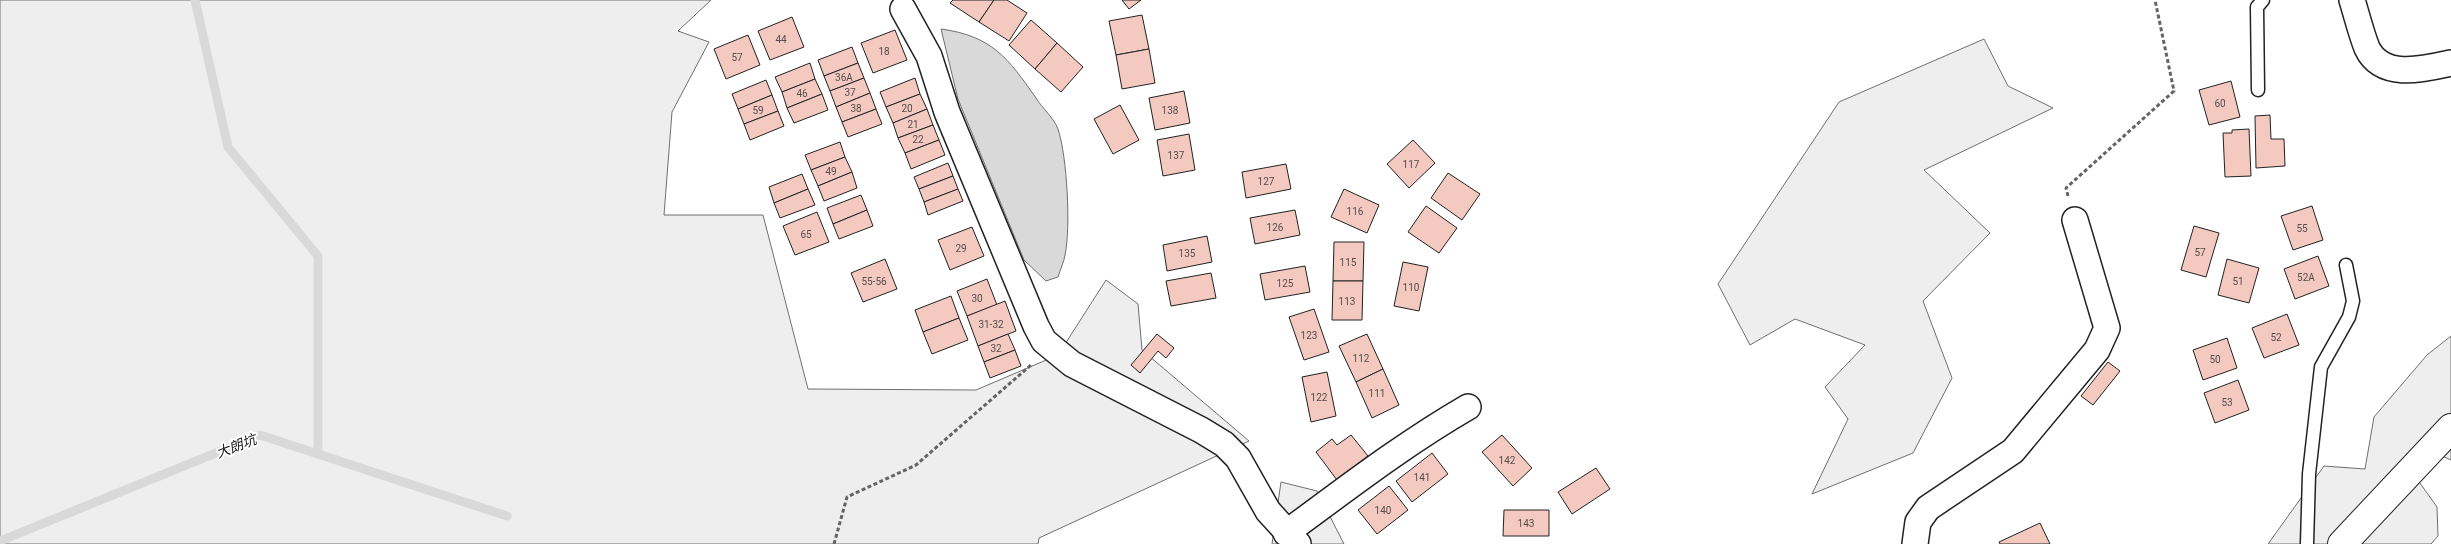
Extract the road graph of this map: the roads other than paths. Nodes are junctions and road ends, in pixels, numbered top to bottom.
1 (2263, 0) edge
2 (2352, 0) edge
3 (903, 9) dead end
4 (2451, 63) edge
5 (2258, 90) dead end
6 (2075, 220) road end
7 (2346, 265) dead end
8 (1468, 407) dead end
9 (2451, 428) edge
10 (1292, 538) edge
11 (1914, 544) edge
12 (2307, 544) edge
13 (2342, 544) edge

1 - 5 lane
2 - 4 street
3 - 10 street
6 - 11 street
7 - 12 lane
8 - 10 street
9 - 13 main road

